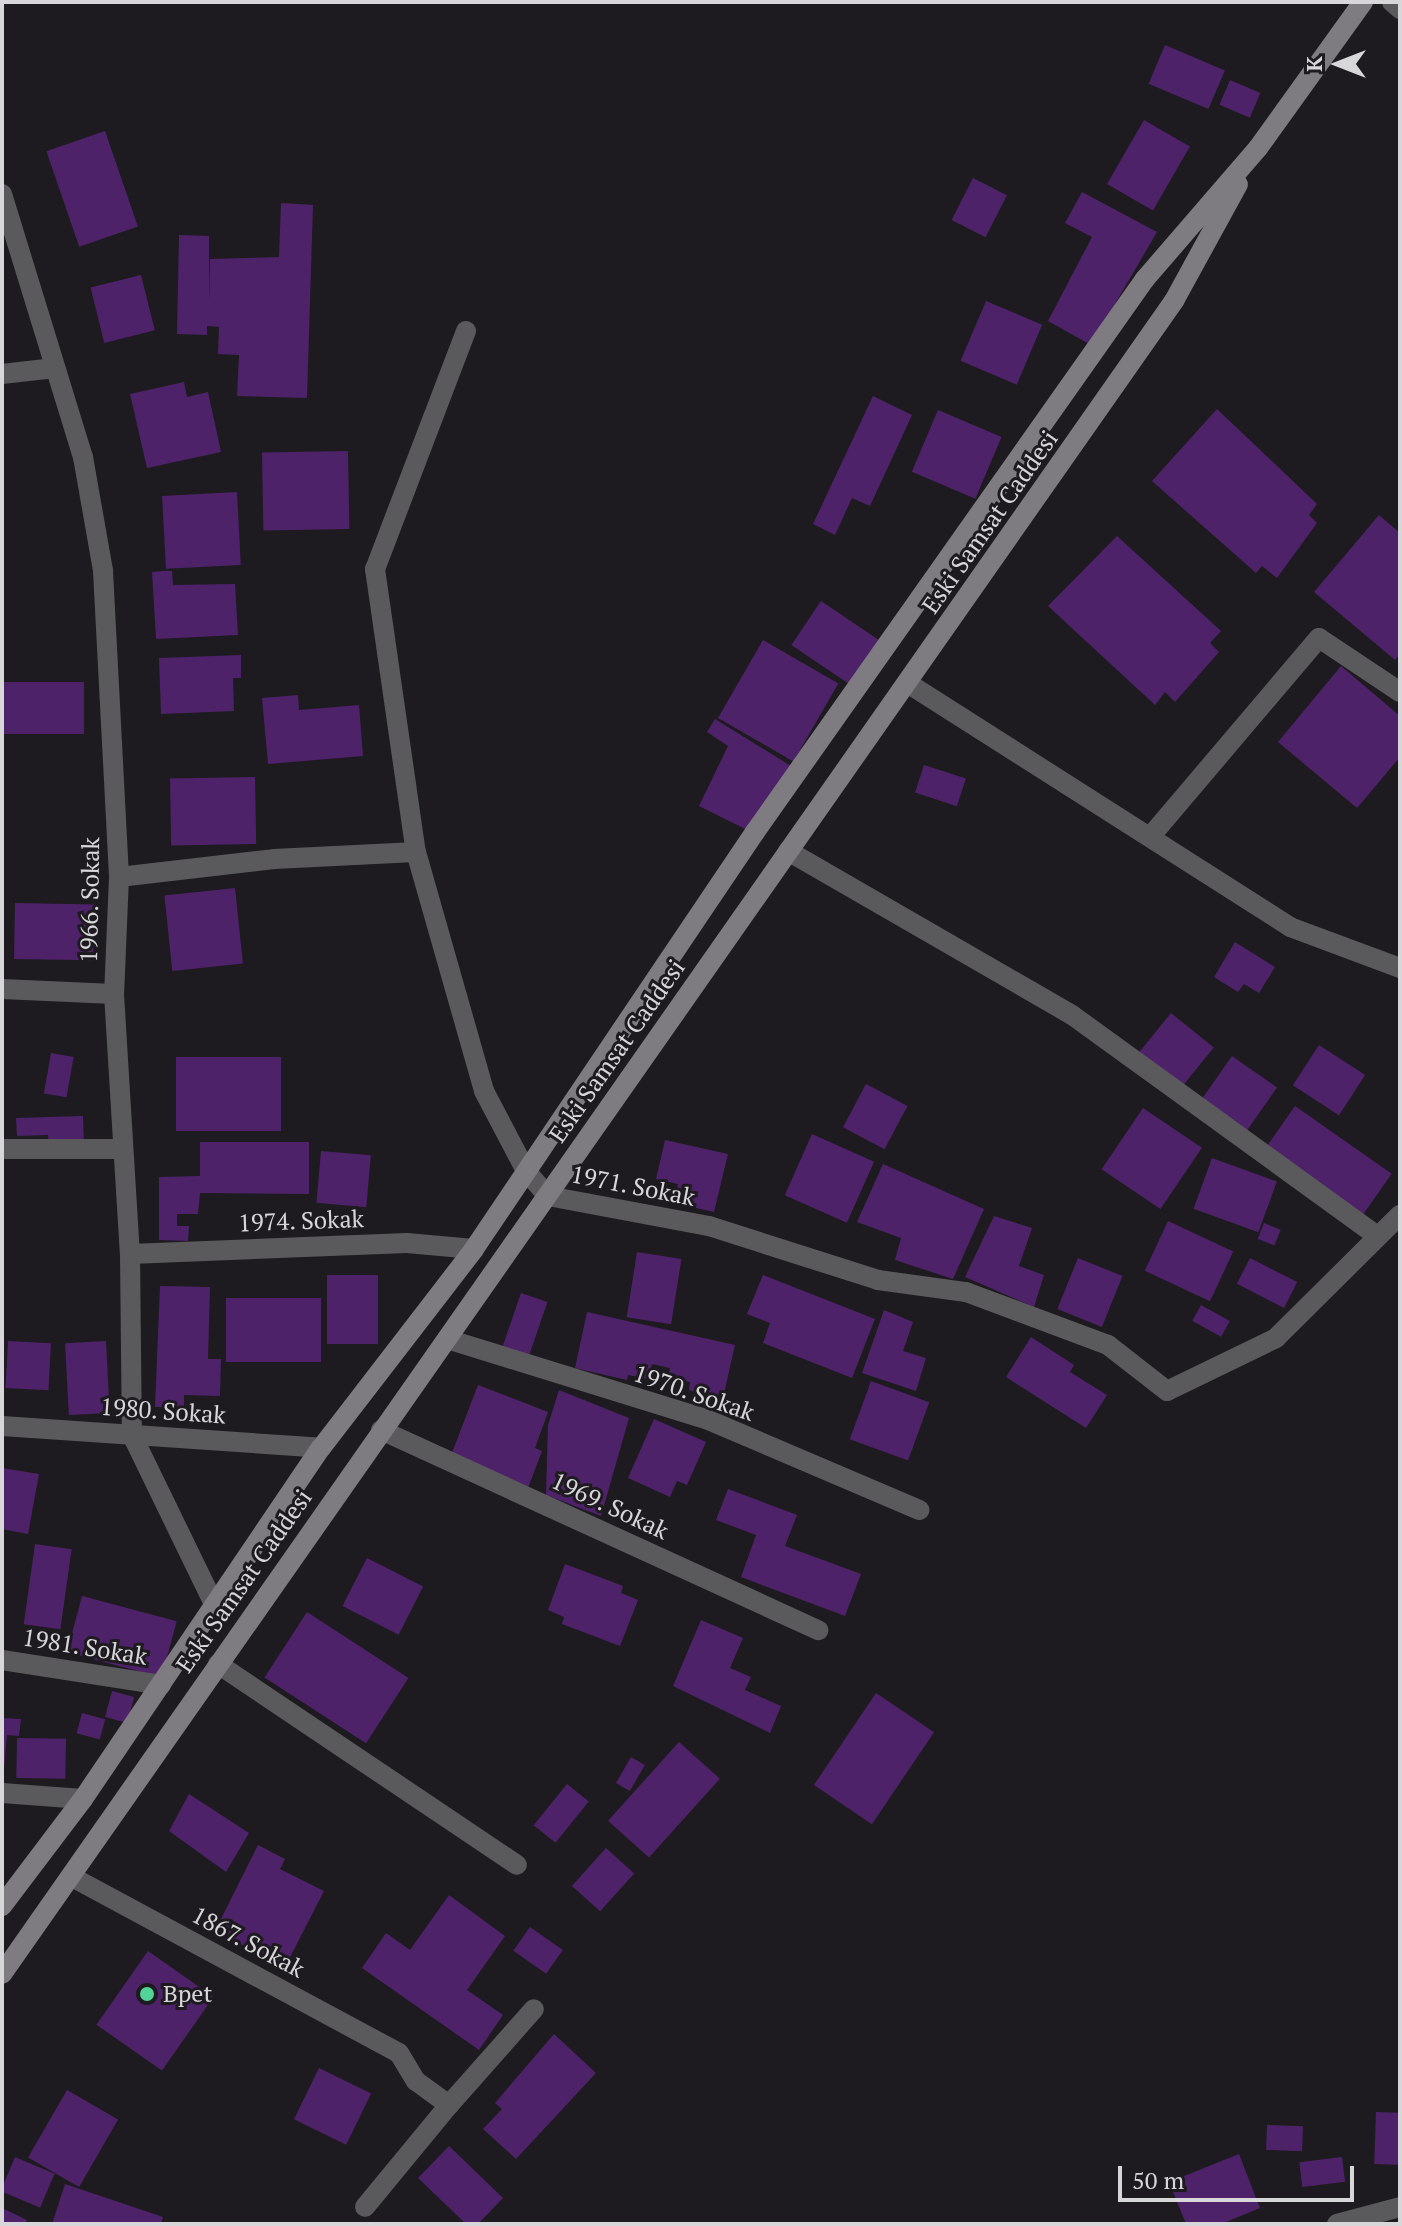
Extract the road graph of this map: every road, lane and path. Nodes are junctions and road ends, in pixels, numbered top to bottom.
1 (1363, 2) edge
2 (1392, 2) edge
3 (1400, 9) edge
4 (1258, 148) junction
5 (2, 194) edge
6 (466, 331) dead end
7 (55, 368) junction
8 (2, 374) edge
9 (909, 684) junction
10 (1400, 692) edge
11 (1150, 837) junction
12 (788, 851) junction
13 (416, 852) junction
14 (119, 877) junction
15 (1400, 968) edge
16 (2, 989) edge
17 (114, 994) junction
18 (2, 1149) edge
19 (123, 1149) junction
20 (526, 1171) junction
21 (548, 1196) junction
22 (1400, 1215) edge
23 (1377, 1236) junction
24 (474, 1249) junction
25 (130, 1254) junction
26 (447, 1339) junction
27 (2, 1426) edge
28 (381, 1430) junction
29 (132, 1435) junction
30 (321, 1448) junction
31 (919, 1510) dead end
32 (213, 1602) junction
33 (818, 1630) dead end
34 (2, 1660) edge
35 (218, 1664) junction
36 (161, 1685) junction
37 (2, 1793) edge
38 (83, 1799) junction
39 (517, 1865) dead end
40 (72, 1877) junction
41 (2, 1906) edge
42 (2, 1974) edge
43 (534, 2009) dead end
44 (449, 2105) junction
45 (365, 2207) dead end
46 (1400, 2207) edge
47 (1337, 2224) edge

1 - 4 street, Eski Samsat Caddesi
2 - 3 street
4 - 9 street, Eski Samsat Caddesi
4 - 20 street, Eski Samsat Caddesi
5 - 7 street, 1966. Sokak
6 - 13 street, 1971. Sokak
7 - 8 street
7 - 14 street, 1966. Sokak
9 - 11 street
9 - 12 street, Eski Samsat Caddesi
10 - 11 street
11 - 15 street
12 - 21 street, Eski Samsat Caddesi
12 - 23 street
13 - 14 street
13 - 20 street, 1971. Sokak
14 - 17 street, 1966. Sokak
16 - 17 street
17 - 19 street, 1966. Sokak
18 - 19 street
19 - 25 street, 1966. Sokak
20 - 21 street, 1971. Sokak
20 - 24 street, Eski Samsat Caddesi
21 - 23 street, 1971. Sokak
21 - 26 street, Eski Samsat Caddesi
22 - 23 street
24 - 25 street, 1974. Sokak
24 - 30 street, Eski Samsat Caddesi
25 - 29 street, 1966. Sokak
26 - 28 street, Eski Samsat Caddesi
26 - 31 street, 1970. Sokak
27 - 29 street, 1980. Sokak
28 - 33 street, 1969. Sokak
28 - 35 street, Eski Samsat Caddesi
29 - 30 street, 1980. Sokak
29 - 32 street, 1966. Sokak
30 - 32 street, Eski Samsat Caddesi
32 - 36 street, Eski Samsat Caddesi
34 - 36 street, 1981. Sokak
35 - 39 street
35 - 40 street, Eski Samsat Caddesi
36 - 38 street, Eski Samsat Caddesi
37 - 38 street
38 - 41 street, Eski Samsat Caddesi
40 - 42 street, Eski Samsat Caddesi
40 - 44 street, 1867. Sokak
43 - 44 street
44 - 45 street
46 - 47 street

